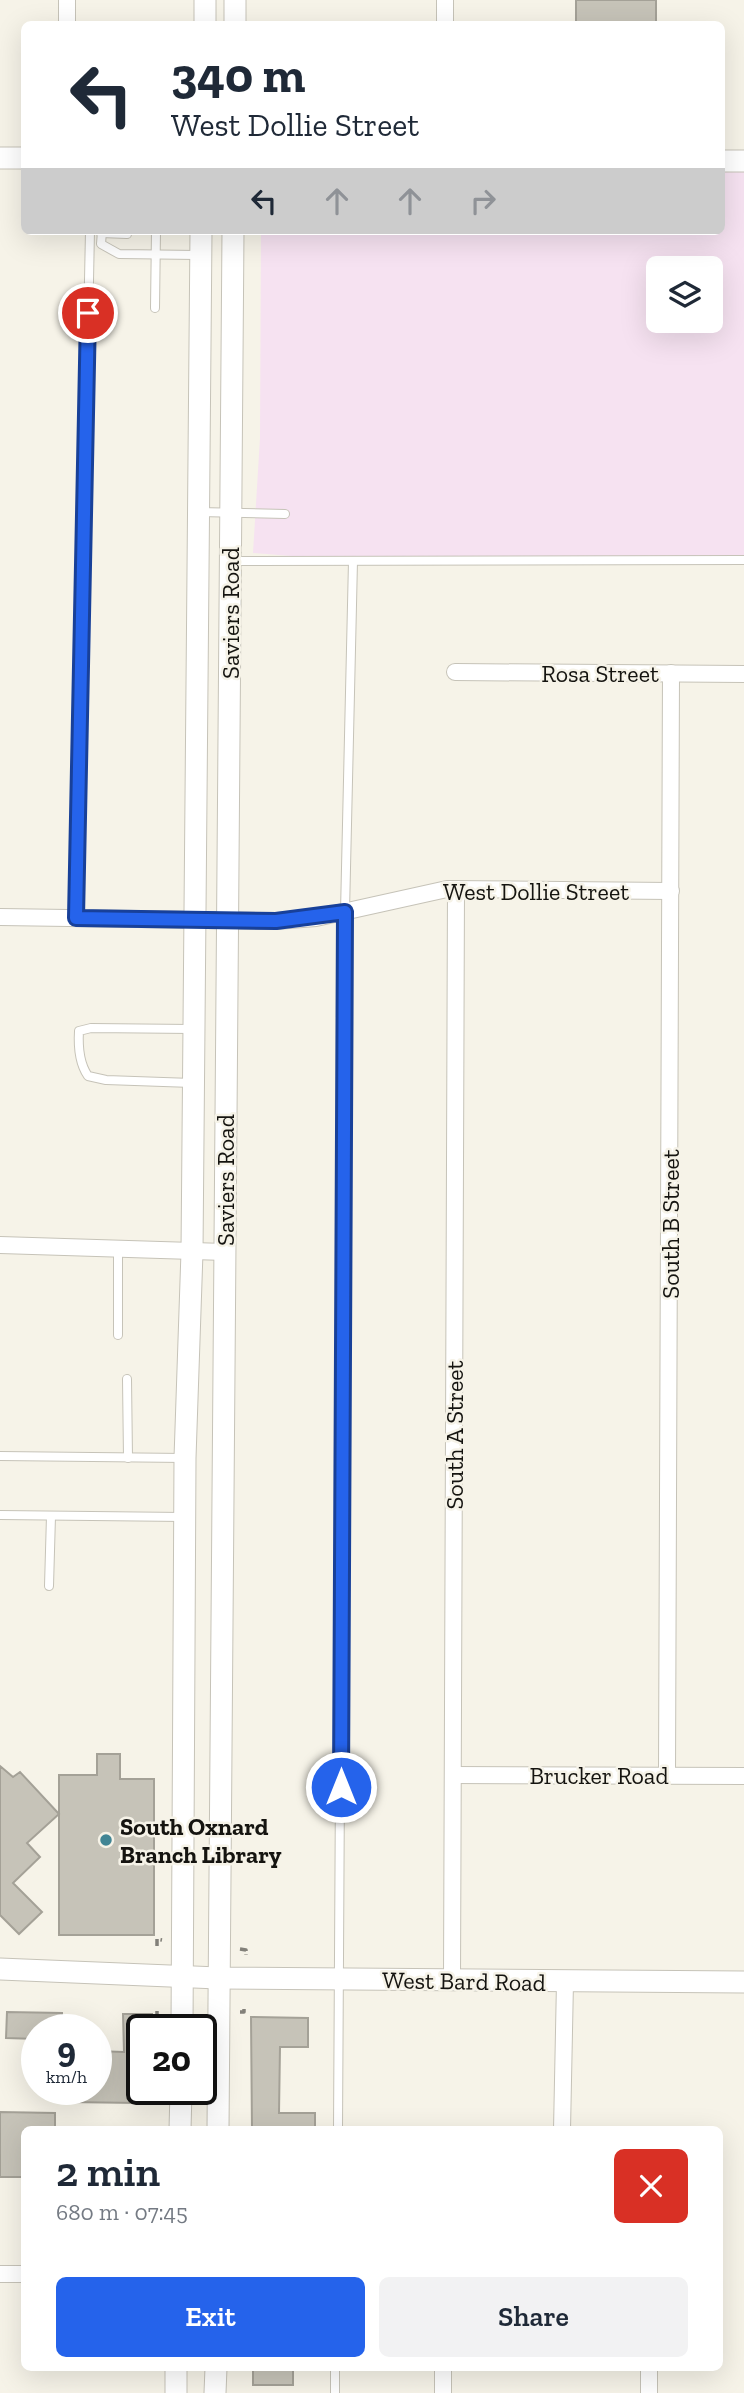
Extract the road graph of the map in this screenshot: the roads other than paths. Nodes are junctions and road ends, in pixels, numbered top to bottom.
1 (67, 0) edge
2 (205, 0) edge
3 (235, 0) edge
4 (445, 0) edge
5 (66, 21) edge
6 (205, 21) edge
7 (235, 21) edge
8 (445, 21) edge
9 (0, 158) edge
10 (21, 158) edge
11 (725, 161) edge
12 (744, 161) edge
13 (90, 235) edge
14 (102, 235) edge
15 (153, 235) edge
16 (201, 235) edge
17 (233, 235) edge
18 (156, 254) junction
19 (201, 255) junction
20 (155, 308) dead end
21 (199, 512) junction
22 (230, 513) junction
23 (285, 514) dead end
24 (744, 560) edge
25 (230, 561) junction
26 (354, 561) junction
27 (455, 672) dead end
28 (671, 673) junction
29 (744, 674) edge
30 (456, 889) junction
31 (671, 891) junction
32 (345, 912) junction
33 (0, 917) edge
34 (76, 918) junction
35 (194, 920) junction
36 (228, 920) junction
37 (192, 1028) junction
38 (192, 1083) junction
39 (0, 1245) edge
40 (118, 1249) junction
41 (192, 1252) junction
42 (225, 1252) junction
43 (118, 1335) dead end
44 (127, 1379) dead end
45 (0, 1456) edge
46 (128, 1458) junction
47 (185, 1458) junction
48 (0, 1515) edge
49 (51, 1516) junction
50 (184, 1517) junction
51 (49, 1586) dead end
52 (453, 1775) junction
53 (667, 1775) junction
54 (744, 1776) edge
55 (0, 1969) edge
56 (183, 1975) junction
57 (218, 1978) junction
58 (340, 1979) junction
59 (452, 1980) junction
60 (565, 1982) junction
61 (744, 1982) edge
62 (182, 2014) edge
63 (180, 2105) edge
64 (180, 2126) edge
65 (218, 2126) edge
66 (338, 2126) edge
67 (562, 2126) edge
68 (0, 2274) edge
69 (21, 2274) edge
70 (176, 2371) edge
71 (216, 2371) edge
72 (335, 2371) edge
73 (443, 2371) edge
74 (649, 2371) edge
75 (176, 2393) edge
76 (215, 2393) edge
77 (335, 2393) edge
78 (443, 2393) edge
79 (649, 2393) edge

1 - 5 street
2 - 6 main road
3 - 7 main road
4 - 8 street
9 - 10 main road
11 - 12 main road
13 - 34 lane
14 - 18 lane
15 - 18 lane
16 - 19 main road, Saviers Road
17 - 22 main road, Saviers Road
18 - 19 lane
18 - 20 lane
19 - 21 main road, Saviers Road
21 - 22 lane
21 - 35 main road, Saviers Road
22 - 23 lane
22 - 25 main road, Saviers Road
24 - 26 lane
25 - 26 lane
25 - 36 main road, Saviers Road
26 - 32 lane
27 - 28 street, Rosa Street
28 - 29 street, Rosa Street
28 - 31 street, South B Street
30 - 31 street, West Dollie Street
30 - 32 street, West Dollie Street
30 - 52 street, South A Street
31 - 53 street, South B Street
32 - 36 street, West Dollie Street
32 - 58 lane
33 - 34 street, West Dollie Street
34 - 35 street, West Dollie Street
35 - 36 street, West Dollie Street
35 - 37 main road, Saviers Road
36 - 42 main road, Saviers Road
37 - 38 main road, Saviers Road
37 - 38 lane
38 - 41 main road, Saviers Road
39 - 40 street
40 - 41 street
40 - 43 lane
41 - 42 street
41 - 47 main road, Saviers Road
42 - 57 main road, Saviers Road
44 - 46 lane
45 - 46 lane
46 - 47 lane
47 - 50 main road, Saviers Road
48 - 49 lane
49 - 50 lane
49 - 51 lane
50 - 56 main road, Saviers Road
52 - 53 street, Brucker Road
52 - 59 street, South A Street
53 - 54 street, Brucker Road
55 - 56 main road, West Bard Road
56 - 57 main road, West Bard Road
56 - 62 main road, Saviers Road
57 - 58 main road, West Bard Road
57 - 65 main road, Saviers Road
58 - 59 main road, West Bard Road
58 - 66 lane
59 - 60 main road, West Bard Road
60 - 61 main road, West Bard Road
60 - 67 street
63 - 64 main road
68 - 69 street
70 - 75 main road
71 - 76 main road
72 - 77 lane
73 - 78 street
74 - 79 street

